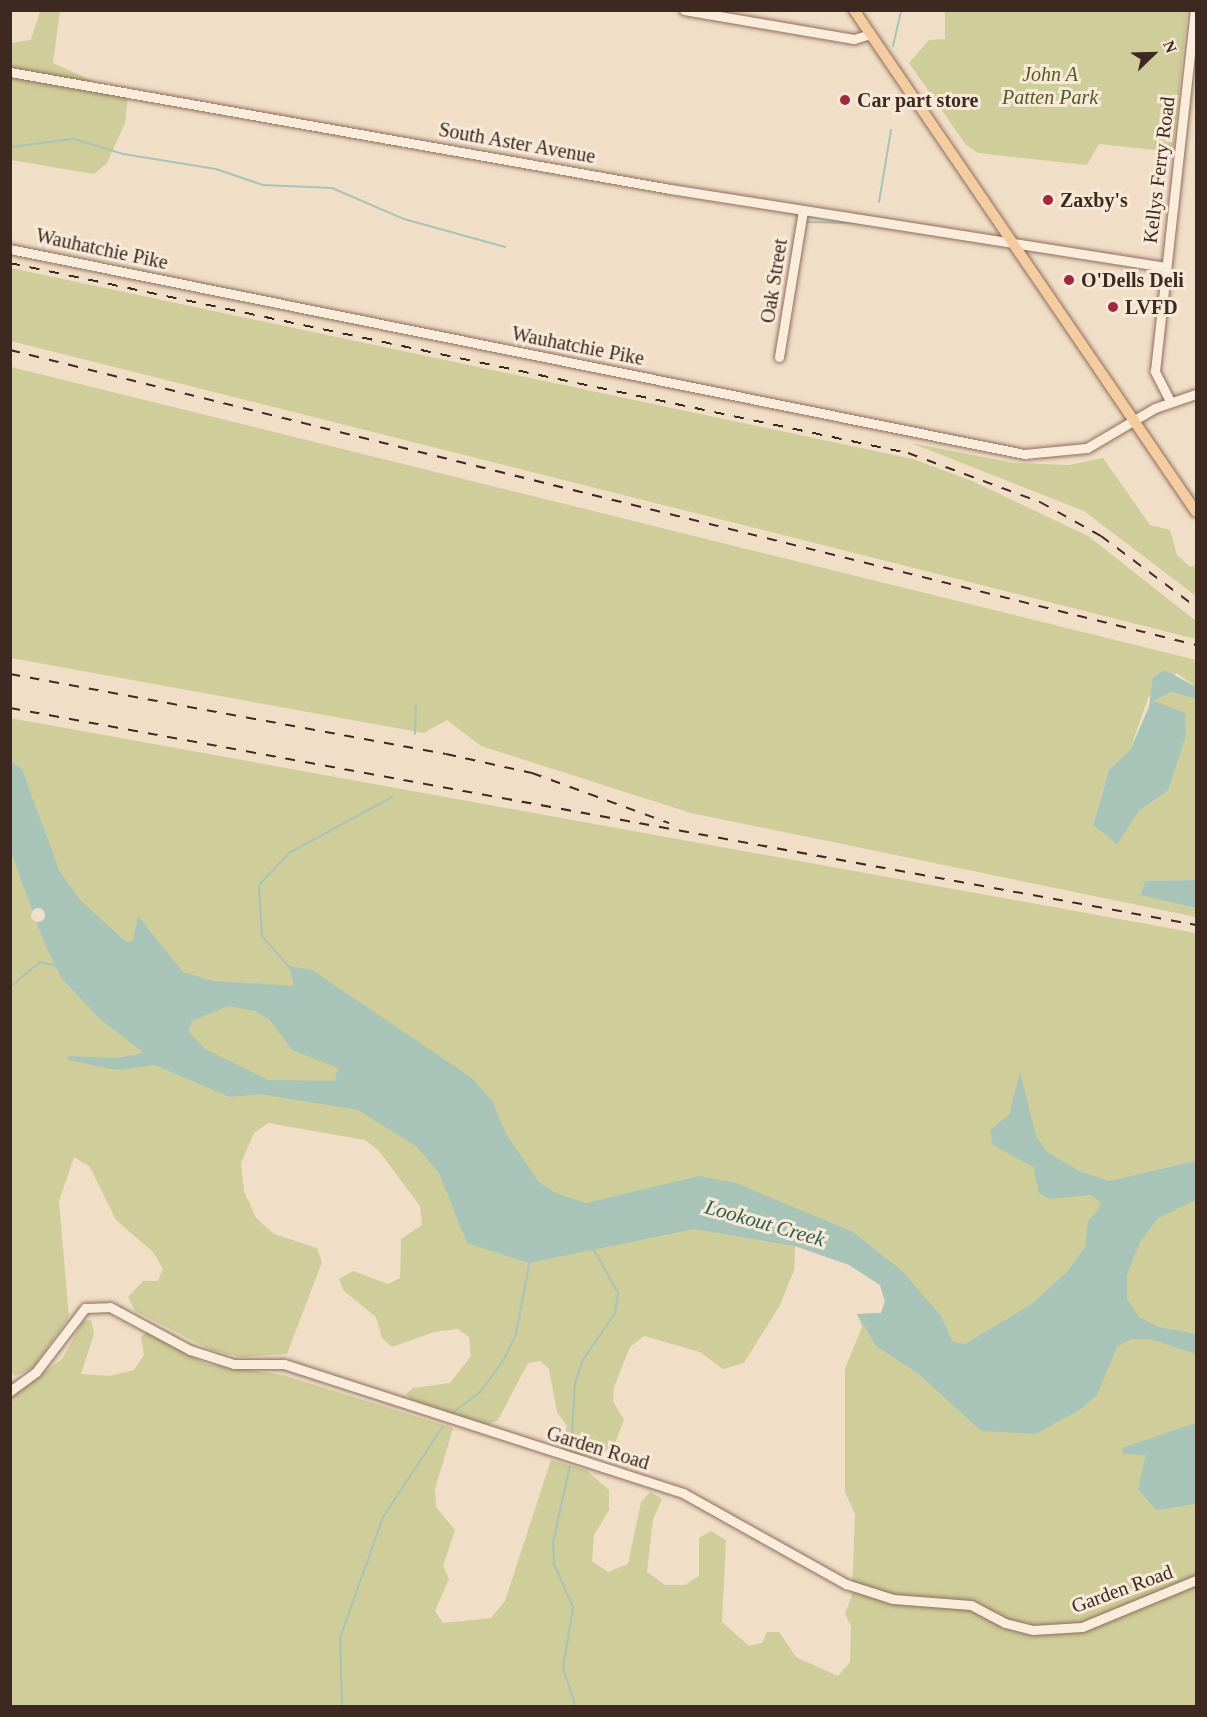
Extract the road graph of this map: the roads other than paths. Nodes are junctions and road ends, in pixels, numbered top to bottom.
1 (684, 10) edge
2 (854, 10) edge
3 (1195, 10) edge
4 (870, 34) junction
5 (1193, 55) edge
6 (10, 72) edge
7 (803, 211) junction
8 (1018, 248) junction
9 (10, 249) edge
10 (1166, 267) junction
11 (779, 357) dead end
12 (1197, 394) edge
13 (1170, 401) junction
14 (1134, 423) junction
15 (1197, 512) edge
16 (10, 1391) edge
17 (1197, 1580) edge

1 - 4 street
2 - 4 main road
3 - 5 street, Kellys Ferry Road
4 - 8 main road
5 - 10 street, Kellys Ferry Road
6 - 7 street, South Aster Avenue
7 - 8 street, South Aster Avenue
7 - 11 street, Oak Street
8 - 10 street, South Aster Avenue
8 - 14 main road
9 - 14 street, Wauhatchie Pike
10 - 13 street, Kellys Ferry Road
12 - 13 street, Wauhatchie Pike
13 - 14 street, Wauhatchie Pike
14 - 15 main road
16 - 17 street, Garden Road

